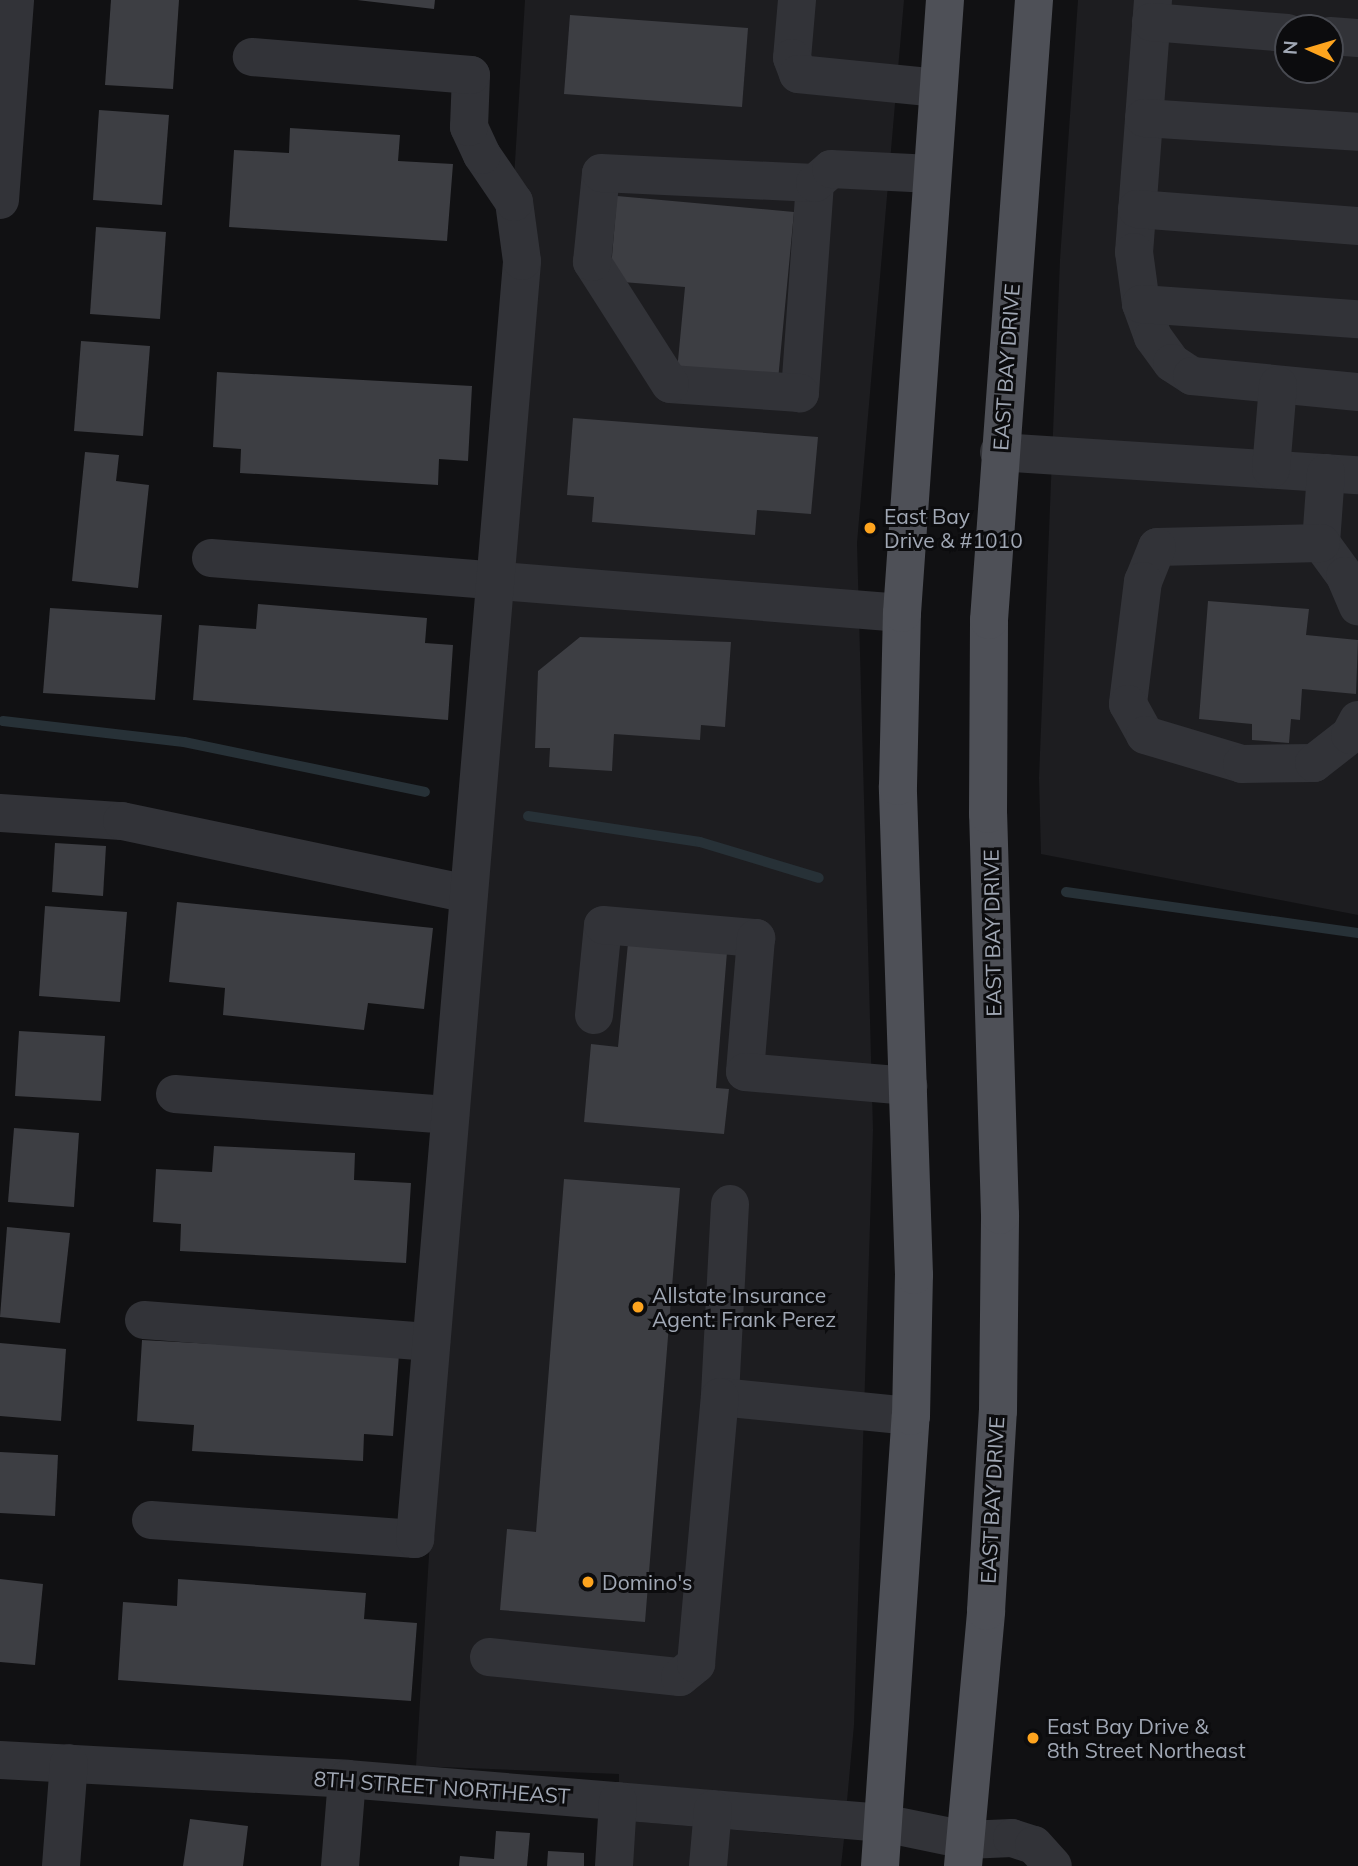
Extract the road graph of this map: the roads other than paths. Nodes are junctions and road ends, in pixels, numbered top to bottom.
1 (15, 0) edge
2 (797, 0) edge
3 (945, 0) edge
4 (1034, 0) edge
5 (1152, 11) edge
6 (1274, 31) edge
7 (252, 57) dead end
8 (5, 71) edge
9 (938, 88) junction
10 (1144, 118) junction
11 (1358, 132) edge
12 (932, 174) junction
13 (815, 183) junction
14 (0, 200) edge
15 (1137, 209) junction
16 (1358, 226) edge
17 (1142, 304) junction
18 (1358, 319) edge
19 (1278, 385) junction
20 (1358, 391) edge
21 (999, 452) junction
22 (1271, 469) junction
23 (1342, 474) edge
24 (1321, 543) junction
25 (211, 558) dead end
26 (495, 580) junction
27 (1358, 606) edge
28 (902, 613) junction
29 (1358, 720) edge
30 (0, 813) edge
31 (468, 894) junction
32 (594, 1015) dead end
33 (908, 1086) junction
34 (175, 1094) dead end
35 (450, 1115) junction
36 (730, 1204) dead end
37 (144, 1320) dead end
38 (432, 1342) junction
39 (720, 1397) junction
40 (911, 1416) junction
41 (151, 1521) dead end
42 (489, 1657) dead end
43 (0, 1760) edge
44 (69, 1763) junction
45 (347, 1779) junction
46 (618, 1801) junction
47 (713, 1809) junction
48 (883, 1823) junction
49 (965, 1853) edge
50 (61, 1866) edge
51 (340, 1866) edge
52 (614, 1866) edge
53 (708, 1866) edge
54 (880, 1866) edge
55 (1053, 1866) edge

1 - 8 street
2 - 9 street
3 - 9 main road
4 - 21 main road, EAST BAY DRIVE
5 - 6 street
5 - 10 street
7 - 26 street
8 - 14 street
9 - 12 main road
10 - 11 street
10 - 15 street
12 - 13 street
12 - 28 main road
13 - 13 street
15 - 16 street
15 - 17 street
17 - 18 street
17 - 19 street
19 - 20 street
19 - 22 street
21 - 22 street
21 - 49 main road, EAST BAY DRIVE
22 - 23 street
23 - 24 street
24 - 27 street
24 - 29 street
25 - 26 street
26 - 28 street
26 - 31 street
28 - 33 main road
30 - 31 street
31 - 35 street
32 - 33 street
33 - 40 main road
34 - 35 street
35 - 38 street
36 - 39 street
37 - 38 street
38 - 41 street
39 - 40 street
39 - 42 street
40 - 48 main road
43 - 44 street, 8TH STREET NORTHEAST
44 - 45 street, 8TH STREET NORTHEAST
44 - 50 street
45 - 46 street, 8TH STREET NORTHEAST
45 - 51 street
46 - 47 street, 8TH STREET NORTHEAST
46 - 52 street
47 - 48 street, 8TH STREET NORTHEAST
47 - 53 street
48 - 49 street, 8TH STREET NORTHEAST
48 - 54 main road
49 - 55 street, 8TH STREET NORTHEAST

